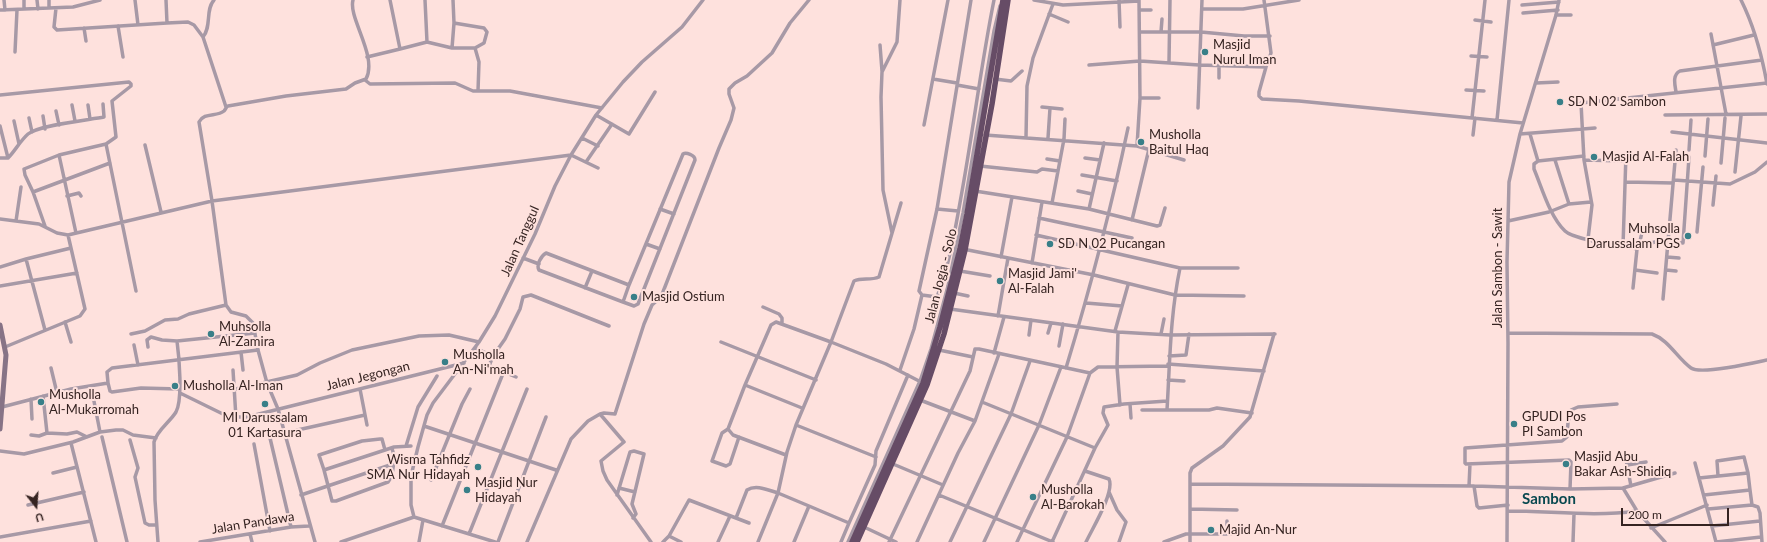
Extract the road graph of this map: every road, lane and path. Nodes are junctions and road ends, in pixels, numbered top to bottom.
1 (4, 0) edge
2 (24, 0) edge
3 (37, 0) edge
4 (49, 0) edge
5 (100, 0) edge
6 (135, 0) edge
7 (166, 0) edge
8 (214, 0) edge
9 (353, 0) edge
10 (390, 0) edge
11 (424, 0) edge
12 (453, 0) edge
13 (703, 0) edge
14 (809, 0) edge
15 (900, 0) edge
16 (948, 0) edge
17 (971, 0) edge
18 (994, 0) edge
19 (1034, 0) edge
20 (1059, 0) edge
21 (1081, 0) edge
22 (1139, 0) edge
23 (1170, 0) edge
24 (1202, 0) edge
25 (1264, 0) edge
26 (1300, 0) edge
27 (1485, 0) edge
28 (1509, 0) edge
29 (1741, 0) edge
30 (1005, 1) edge
31 (1099, 1) edge
32 (1119, 1) edge
33 (1559, 1) edge
34 (1054, 4) junction
35 (1079, 5) junction
36 (1522, 5) dead end
37 (1265, 6) junction
38 (49, 8) junction
39 (56, 8) junction
40 (24, 9) junction
41 (38, 9) junction
42 (1202, 9) junction
43 (0, 10) edge
44 (5, 10) junction
45 (18, 10) junction
46 (1139, 10) junction
47 (1151, 10) dead end
48 (1558, 10) junction
49 (1523, 13) dead end
50 (1049, 14) junction
51 (1556, 15) junction
52 (1571, 15) dead end
53 (1162, 18) dead end
54 (1475, 20) dead end
55 (1482, 21) junction
56 (1068, 22) dead end
57 (1491, 22) dead end
58 (167, 23) junction
59 (454, 23) junction
60 (138, 25) junction
61 (118, 26) junction
62 (1120, 27) dead end
63 (84, 28) junction
64 (1140, 32) junction
65 (1161, 32) junction
66 (1170, 32) junction
67 (1201, 32) junction
68 (1711, 34) dead end
69 (1754, 35) junction
70 (1270, 36) junction
71 (203, 37) junction
72 (86, 41) dead end
73 (428, 42) junction
74 (1713, 44) junction
75 (880, 45) dead end
76 (400, 48) junction
77 (452, 48) junction
78 (475, 48) junction
79 (15, 52) dead end
80 (1470, 56) dead end
81 (1479, 56) junction
82 (123, 57) dead end
83 (367, 57) junction
84 (881, 57) junction
85 (1488, 57) dead end
86 (890, 58) junction
87 (1762, 60) junction
88 (1140, 61) junction
89 (1169, 62) junction
90 (1089, 65) dead end
91 (1199, 65) junction
92 (1219, 65) junction
93 (1717, 66) junction
94 (1266, 67) junction
95 (1022, 71) dead end
96 (882, 72) junction
97 (1219, 78) dead end
98 (933, 79) junction
99 (995, 79) junction
100 (364, 80) junction
101 (1558, 82) dead end
102 (1536, 83) junction
103 (957, 84) junction
104 (1767, 84) edge
105 (1722, 88) junction
106 (978, 89) junction
107 (1466, 90) dead end
108 (478, 91) junction
109 (989, 91) junction
110 (1475, 91) junction
111 (1484, 91) dead end
112 (655, 92) dead end
113 (1676, 92) junction
114 (0, 95) edge
115 (1140, 98) junction
116 (1159, 98) dead end
117 (88, 104) dead end
118 (103, 104) dead end
119 (72, 105) dead end
120 (1042, 107) dead end
121 (225, 108) junction
122 (602, 108) junction
123 (1050, 108) junction
124 (1198, 108) dead end
125 (1062, 109) dead end
126 (56, 111) dead end
127 (1767, 114) edge
128 (596, 115) junction
129 (1665, 115) dead end
130 (43, 116) dead end
131 (1726, 116) junction
132 (1741, 116) dead end
133 (29, 118) dead end
134 (1473, 118) junction
135 (90, 119) junction
136 (1065, 119) dead end
137 (1708, 119) dead end
138 (1497, 120) junction
139 (1691, 120) dead end
140 (14, 121) dead end
141 (75, 121) junction
142 (1523, 123) junction
143 (612, 124) junction
144 (59, 125) junction
145 (924, 125) dead end
146 (0, 126) edge
147 (45, 128) junction
148 (1128, 128) dead end
149 (1594, 128) dead end
150 (1582, 129) junction
151 (32, 132) junction
152 (1672, 132) dead end
153 (1520, 134) junction
154 (1530, 134) junction
155 (1690, 134) junction
156 (985, 135) junction
157 (1473, 136) dead end
158 (1706, 136) junction
159 (1026, 137) junction
160 (582, 138) junction
161 (1048, 138) junction
162 (1723, 138) junction
163 (1064, 139) junction
164 (1739, 140) junction
165 (1104, 143) junction
166 (1767, 143) edge
167 (19, 144) junction
168 (106, 144) junction
169 (146, 145) dead end
170 (1124, 145) junction
171 (598, 146) junction
172 (1136, 146) junction
173 (1149, 149) junction
174 (1676, 150) dead end
175 (1689, 150) dead end
176 (1626, 154) dead end
177 (59, 155) junction
178 (571, 155) junction
179 (1705, 156) dead end
180 (1689, 157) dead end
181 (0, 158) edge
182 (8, 158) junction
183 (1085, 158) dead end
184 (1584, 158) junction
185 (1047, 159) dead end
186 (1100, 160) junction
187 (1184, 160) dead end
188 (1538, 160) junction
189 (1554, 160) junction
190 (1060, 161) junction
191 (1626, 161) junction
192 (586, 162) junction
193 (1767, 162) edge
194 (110, 163) junction
195 (1720, 163) dead end
196 (980, 166) junction
197 (1703, 167) dead end
198 (598, 168) dead end
199 (1058, 171) junction
200 (1735, 172) dead end
201 (1082, 175) dead end
202 (1716, 176) dead end
203 (1096, 178) junction
204 (64, 180) junction
205 (1116, 181) junction
206 (1686, 181) junction
207 (1626, 182) junction
208 (1674, 182) junction
209 (1702, 183) junction
210 (1715, 184) junction
211 (21, 187) dead end
212 (973, 191) junction
213 (1078, 191) dead end
214 (33, 192) junction
215 (1092, 194) junction
216 (67, 196) junction
217 (81, 196) dead end
218 (1012, 197) junction
219 (212, 201) junction
220 (1042, 202) junction
221 (1591, 202) junction
222 (900, 203) dead end
223 (1052, 203) junction
224 (1569, 204) junction
225 (1713, 205) dead end
226 (660, 208) junction
227 (1165, 208) dead end
228 (937, 209) junction
229 (1089, 210) junction
230 (958, 211) junction
231 (1551, 211) junction
232 (161, 212) junction
233 (674, 214) junction
234 (1109, 214) junction
235 (1039, 218) junction
236 (0, 219) edge
237 (1132, 220) junction
238 (16, 221) junction
239 (123, 221) junction
240 (1508, 221) junction
241 (45, 226) junction
242 (1646, 228) dead end
243 (1104, 232) junction
244 (1698, 232) dead end
245 (76, 233) junction
246 (892, 234) junction
247 (68, 235) junction
248 (1036, 235) junction
249 (1132, 238) dead end
250 (1588, 239) junction
251 (1668, 242) junction
252 (646, 244) junction
253 (1623, 246) junction
254 (1638, 247) junction
255 (71, 248) junction
256 (660, 249) junction
257 (962, 249) junction
258 (1099, 250) junction
259 (1001, 257) junction
260 (1667, 257) junction
261 (523, 258) junction
262 (1008, 258) junction
263 (1679, 258) dead end
264 (26, 259) junction
265 (1032, 263) junction
266 (539, 264) junction
267 (0, 267) edge
268 (1180, 268) junction
269 (1238, 268) dead end
270 (1635, 270) junction
271 (1666, 270) junction
272 (592, 271) junction
273 (960, 271) junction
274 (1676, 271) dead end
275 (77, 273) junction
276 (1657, 273) dead end
277 (1094, 275) junction
278 (990, 276) dead end
279 (32, 282) junction
280 (629, 285) junction
281 (1128, 285) junction
282 (0, 286) edge
283 (585, 288) junction
284 (1633, 288) dead end
285 (136, 290) dead end
286 (954, 293) junction
287 (922, 295) junction
288 (1174, 295) junction
289 (968, 296) dead end
290 (1244, 296) dead end
291 (937, 297) junction
292 (946, 299) junction
293 (1663, 299) dead end
294 (623, 302) junction
295 (1086, 303) junction
296 (226, 305) junction
297 (1122, 306) junction
298 (763, 307) dead end
299 (950, 309) junction
300 (998, 316) junction
301 (1004, 317) junction
302 (1164, 319) dead end
303 (1031, 320) junction
304 (65, 322) junction
305 (782, 323) junction
306 (1051, 323) junction
307 (1063, 324) junction
308 (0, 325) edge
309 (609, 326) dead end
310 (1078, 326) junction
311 (45, 330) junction
312 (1117, 331) junction
313 (255, 333) junction
314 (1048, 333) dead end
315 (131, 334) dead end
316 (1161, 334) junction
317 (1189, 334) junction
318 (1508, 334) junction
319 (1029, 335) dead end
320 (1170, 335) junction
321 (177, 341) junction
322 (71, 342) dead end
323 (479, 342) junction
324 (721, 342) dead end
325 (832, 342) junction
326 (134, 345) dead end
327 (3, 346) edge
328 (1059, 346) dead end
329 (148, 347) dead end
330 (475, 348) junction
331 (258, 350) junction
332 (939, 350) junction
333 (241, 352) junction
334 (994, 353) junction
335 (999, 354) junction
336 (493, 356) junction
337 (757, 356) junction
338 (1169, 356) junction
339 (973, 357) junction
340 (180, 360) junction
341 (1767, 360) edge
342 (1030, 361) junction
343 (464, 363) junction
344 (138, 365) junction
345 (1168, 365) junction
346 (3, 367) edge
347 (1061, 367) junction
348 (1117, 367) junction
349 (51, 368) dead end
350 (1066, 368) junction
351 (233, 370) dead end
352 (243, 370) dead end
353 (900, 370) junction
354 (504, 372) junction
355 (1264, 372) junction
356 (1090, 373) junction
357 (908, 375) junction
358 (437, 376) dead end
359 (516, 376) dead end
360 (816, 380) junction
361 (1168, 380) junction
362 (1184, 380) dead end
363 (108, 383) junction
364 (267, 383) junction
365 (924, 383) junction
366 (2, 384) edge
367 (745, 385) junction
368 (91, 386) junction
369 (236, 389) junction
370 (360, 389) junction
371 (470, 389) dead end
372 (528, 389) dead end
373 (179, 391) junction
374 (56, 393) junction
375 (43, 396) junction
376 (31, 400) junction
377 (920, 400) junction
378 (1167, 401) junction
379 (982, 402) junction
380 (1130, 404) junction
381 (1617, 404) dead end
382 (1120, 405) junction
383 (2, 407) junction
384 (802, 408) junction
385 (278, 409) junction
386 (1142, 410) dead end
387 (1167, 410) junction
388 (950, 411) junction
389 (1252, 412) junction
390 (600, 414) junction
391 (1011, 414) junction
392 (365, 415) junction
393 (236, 418) junction
394 (546, 418) dead end
395 (1131, 418) dead end
396 (32, 420) dead end
397 (975, 421) junction
398 (367, 425) dead end
399 (796, 425) junction
400 (1039, 425) junction
401 (424, 426) junction
402 (0, 429) edge
403 (728, 429) junction
404 (47, 433) junction
405 (284, 433) junction
406 (101, 434) junction
407 (31, 435) dead end
408 (449, 436) junction
409 (87, 437) junction
410 (739, 437) junction
411 (1067, 437) junction
412 (156, 438) junction
413 (270, 438) dead end
414 (130, 440) dead end
415 (71, 443) junction
416 (254, 444) dead end
417 (475, 444) junction
418 (1507, 445) junction
419 (406, 446) junction
420 (411, 446) dead end
421 (395, 447) junction
422 (1095, 448) junction
423 (385, 450) junction
424 (0, 451) edge
425 (502, 453) junction
426 (786, 455) junction
427 (876, 457) junction
428 (1626, 460) dead end
429 (529, 462) junction
430 (1507, 462) junction
431 (1646, 462) dead end
432 (888, 463) junction
433 (1695, 463) dead end
434 (393, 464) junction
435 (1470, 464) junction
436 (1627, 465) junction
437 (77, 467) junction
438 (324, 470) junction
439 (556, 470) junction
440 (1085, 471) junction
441 (54, 473) dead end
442 (1675, 473) dead end
443 (1748, 473) junction
444 (920, 475) junction
445 (1718, 476) junction
446 (1700, 478) junction
447 (431, 480) dead end
448 (1190, 484) junction
449 (943, 485) junction
450 (328, 486) junction
451 (1469, 486) junction
452 (1474, 486) junction
453 (1631, 486) junction
454 (1507, 487) junction
455 (619, 488) junction
456 (1623, 488) junction
457 (1570, 489) junction
458 (1750, 490) junction
459 (1109, 491) junction
460 (84, 492) junction
461 (635, 492) junction
462 (778, 493) junction
463 (301, 495) junction
464 (617, 495) junction
465 (939, 495) junction
466 (1704, 495) junction
467 (28, 505) dead end
468 (1508, 505) junction
469 (1752, 505) junction
470 (809, 506) junction
471 (968, 507) junction
472 (1708, 507) junction
473 (1190, 509) junction
474 (1237, 510) dead end
475 (1508, 511) junction
476 (1637, 511) junction
477 (1574, 514) junction
478 (730, 516) junction
479 (414, 517) junction
480 (634, 518) junction
481 (736, 518) junction
482 (995, 519) junction
483 (423, 520) junction
484 (91, 521) junction
485 (1227, 521) dead end
486 (1760, 521) junction
487 (749, 523) dead end
488 (850, 523) junction
489 (156, 525) junction
490 (310, 526) junction
491 (442, 526) junction
492 (1712, 526) junction
493 (291, 527) junction
494 (864, 527) junction
495 (1651, 528) junction
496 (270, 530) junction
497 (1022, 530) junction
498 (250, 534) junction
499 (470, 534) junction
500 (1190, 534) junction
501 (1228, 534) junction
502 (1236, 534) dead end
503 (669, 536) junction
504 (0, 537) edge
505 (1761, 537) junction
506 (208, 541) edge
507 (890, 541) edge
508 (96, 542) edge
509 (127, 542) edge
510 (158, 542) edge
511 (200, 542) edge
512 (252, 542) edge
513 (315, 542) edge
514 (341, 542) edge
515 (419, 542) edge
516 (494, 542) edge
517 (498, 542) edge
518 (527, 542) edge
519 (651, 542) edge
520 (663, 542) edge
521 (682, 542) edge
522 (718, 542) edge
523 (758, 542) edge
524 (794, 542) edge
525 (841, 542) edge
526 (848, 542) edge
527 (852, 542) edge
528 (857, 542) edge
529 (896, 542) edge
530 (917, 542) edge
531 (950, 542) edge
532 (984, 542) edge
533 (1017, 542) edge
534 (1053, 542) edge
535 (1086, 542) edge
536 (1119, 542) edge
537 (1164, 542) edge
538 (1190, 542) edge
539 (1507, 542) edge
540 (1573, 542) edge
541 (1665, 542) edge
542 (1762, 542) edge

1 - 44 street
2 - 40 street
3 - 41 street
4 - 38 street
5 - 39 street
6 - 60 street
7 - 58 street
8 - 71 street
9 - 83 street
10 - 76 street
11 - 73 street
12 - 59 street
13 - 122 street, Jalan Tanggul
14 - 390 street
15 - 86 street
16 - 98 street
17 - 103 street
18 - 106 street
19 - 34 street
20 - 34 street
21 - 35 street
22 - 32 street
22 - 46 street
23 - 66 street
24 - 42 street
25 - 37 street
26 - 37 street
27 - 55 street
28 - 138 street
29 - 69 street
30 - 99 highway, Jalan Jogja - Solo
30 - 109 highway, Jalan Jogja - Solo
31 - 32 street
31 - 35 street
32 - 62 street
33 - 36 street
33 - 48 street, Jalan Sambon - Sawit
34 - 35 street
34 - 50 street
37 - 42 street
37 - 70 street
38 - 39 street
38 - 41 street
39 - 63 street
40 - 41 street
40 - 45 street
42 - 67 street
43 - 44 street
44 - 45 street
45 - 79 street
46 - 47 street
46 - 64 street
48 - 49 street
48 - 51 street, Jalan Sambon - Sawit
50 - 56 street
50 - 159 street
51 - 52 street
51 - 102 street, Jalan Sambon - Sawit
53 - 65 street
54 - 55 street
55 - 57 street
55 - 81 street
58 - 60 street
58 - 71 street
59 - 77 street
59 - 78 street
60 - 61 street
61 - 63 street
61 - 82 street
63 - 72 street
64 - 65 street
64 - 88 street
65 - 66 street
66 - 67 street
66 - 89 street
67 - 70 street
67 - 91 street
68 - 74 street
69 - 74 street
69 - 87 street
70 - 94 street
71 - 121 street
73 - 76 street
73 - 77 street
74 - 93 street
75 - 84 street
76 - 83 street
77 - 78 street
78 - 108 street
80 - 81 street
81 - 85 street
81 - 110 street
83 - 100 street
84 - 86 street
84 - 96 street
86 - 96 street
87 - 93 street
87 - 104 street
88 - 89 street
88 - 90 street
88 - 115 street
89 - 91 street
91 - 92 street
91 - 124 street
92 - 94 street
92 - 97 street
93 - 105 street
93 - 113 street
94 - 134 street
95 - 99 street
96 - 246 street
98 - 103 street
98 - 145 street
99 - 109 highway, Jalan Jogja - Solo
100 - 108 street
100 - 121 street
101 - 102 street
102 - 142 street, Jalan Sambon - Sawit
103 - 106 street
103 - 228 street
104 - 105 street
105 - 113 street
105 - 131 street
106 - 109 street
106 - 230 street
107 - 110 street
108 - 122 street
109 - 156 highway, Jalan Jogja - Solo
109 - 212 highway, Jalan Jogja - Solo
109 - 292 street
110 - 111 street
110 - 134 street
112 - 143 street
113 - 150 street
114 - 168 street
115 - 116 street
115 - 172 street
117 - 135 street
118 - 135 street
119 - 141 street
120 - 123 street
121 - 219 street
122 - 128 street, Jalan Tanggul
123 - 125 street
123 - 161 street
126 - 144 street
127 - 131 street
128 - 143 street
128 - 160 street, Jalan Tanggul
129 - 131 street
130 - 147 street
131 - 162 street
132 - 164 street
133 - 151 street
134 - 138 street
134 - 157 street
135 - 141 street
136 - 163 street
137 - 158 street
138 - 142 street
139 - 155 street
140 - 167 street
141 - 144 street
142 - 153 street, Jalan Sambon - Sawit
143 - 171 street
144 - 147 street
146 - 182 street
147 - 151 street
148 - 170 street
149 - 150 street
150 - 154 street
150 - 184 street
151 - 167 street
152 - 155 street
153 - 154 street
153 - 240 street, Jalan Sambon - Sawit
154 - 188 street
155 - 158 street
155 - 175 street
156 - 159 street
156 - 196 highway, Jalan Jogja - Solo
158 - 162 street
158 - 179 street
159 - 161 street
160 - 171 street
160 - 178 street, Jalan Tanggul
161 - 163 street
162 - 164 street
162 - 195 street
163 - 165 street
163 - 190 street
164 - 166 street
164 - 200 street
165 - 170 street
165 - 186 street
167 - 182 street
168 - 177 street
168 - 194 street
169 - 232 street
170 - 172 street
170 - 205 street
171 - 192 street
172 - 173 street
173 - 187 street
173 - 237 street
174 - 208 street
176 - 191 street
177 - 204 street
177 - 214 street
178 - 192 street
178 - 219 street
178 - 261 street, Jalan Tanggul
180 - 206 street
181 - 182 street
183 - 186 street
184 - 189 street
184 - 191 street
184 - 221 street
185 - 190 street
186 - 203 street
188 - 189 street
188 - 231 street
189 - 224 street
190 - 199 street
191 - 207 street
192 - 198 street
193 - 210 street
194 - 204 street
194 - 239 street
196 - 199 street
196 - 212 highway, Jalan Jogja - Solo
197 - 209 street
199 - 223 street
201 - 203 street
202 - 210 street
203 - 205 street
203 - 215 street
204 - 214 street
204 - 216 street
205 - 234 street
206 - 208 street
206 - 209 street
206 - 251 street
207 - 208 street
207 - 253 street
208 - 251 street
209 - 210 street
209 - 244 street
210 - 225 street
211 - 238 street
212 - 218 street
212 - 257 highway, Jalan Jogja - Solo
213 - 215 street
214 - 241 street
215 - 229 street
216 - 217 street
216 - 245 street
218 - 220 street
218 - 259 street
219 - 232 street
219 - 296 street
220 - 223 street
220 - 235 street
221 - 224 street
221 - 250 street
222 - 246 street
223 - 229 street
224 - 231 street
226 - 233 street
226 - 233 street
226 - 252 street
227 - 237 street
228 - 230 street
228 - 287 street
229 - 234 street
230 - 291 street
231 - 240 street
231 - 250 street
232 - 239 street
233 - 256 street
234 - 237 street
234 - 243 street
235 - 243 street
235 - 248 street
236 - 238 street
238 - 241 street
239 - 245 street
239 - 285 street
240 - 318 street, Jalan Sambon - Sawit
241 - 247 street
242 - 254 street
243 - 249 street
243 - 258 street
245 - 247 street
246 - 325 street
247 - 255 street
248 - 258 street
248 - 265 street
250 - 253 street
251 - 254 street
251 - 260 street
252 - 256 street
252 - 280 street
253 - 254 street
254 - 270 street
255 - 264 street
255 - 275 street
256 - 294 street
257 - 259 street
257 - 273 highway, Jalan Jogja - Solo
257 - 292 highway, Jalan Jogja - Solo
258 - 268 street
258 - 277 street
259 - 262 street
260 - 263 street
260 - 271 street
261 - 266 street
261 - 323 street, Jalan Tanggul
262 - 265 street
262 - 300 street
264 - 267 street
264 - 279 street
265 - 277 street
266 - 272 street
266 - 283 street
268 - 269 street
268 - 288 street
270 - 276 street
270 - 284 street
271 - 274 street
271 - 293 street
272 - 280 street
272 - 283 street
273 - 278 street
273 - 286 highway, Jalan Jogja - Solo
275 - 279 street
275 - 304 street
277 - 281 street
277 - 295 street
279 - 282 street
279 - 311 street
280 - 294 street
281 - 288 street
281 - 297 street
283 - 294 street
286 - 289 street
286 - 299 highway, Jalan Jogja - Solo
287 - 291 street
287 - 353 street
288 - 290 street
288 - 320 street
291 - 292 street
292 - 365 highway, Jalan Jogja - Solo
295 - 297 street
295 - 310 street
296 - 313 street, Jalan Pandawa
296 - 315 street
297 - 312 street
298 - 305 street
299 - 300 street
299 - 332 highway, Jalan Jogja - Solo
300 - 301 street
301 - 303 street
301 - 334 street
302 - 316 street
303 - 306 street
303 - 319 street
304 - 311 street
304 - 322 street
305 - 325 street
305 - 337 street
306 - 307 street
306 - 314 street
307 - 310 street
307 - 328 street
308 - 327 main road
309 - 336 street
310 - 312 street
310 - 350 street
311 - 327 street
312 - 316 street
312 - 348 street
313 - 321 street
313 - 331 street, Jalan Pandawa
316 - 320 street
317 - 320 street
317 - 338 street
317 - 355 street
318 - 341 street
318 - 418 street, Jalan Sambon - Sawit
320 - 338 street
321 - 329 street
321 - 340 street
323 - 330 street, Jalan Tanggul
323 - 364 street
324 - 337 street
325 - 353 street
325 - 360 street
326 - 344 street
327 - 346 main road
330 - 336 street
330 - 343 street, Jalan Tanggul
331 - 333 street
331 - 364 street, Jalan Pandawa
332 - 339 street
332 - 365 highway, Jalan Jogja - Solo
333 - 340 street
333 - 352 street
334 - 335 street
334 - 339 street
335 - 342 street
335 - 379 street
336 - 354 street
337 - 360 street
337 - 367 street
338 - 345 street
339 - 388 street
340 - 344 street
340 - 373 street
342 - 347 street
342 - 391 street
343 - 370 street, Jalan Jegongan
343 - 401 street, Jalan Tanggul
344 - 363 street
345 - 348 street
345 - 355 street
345 - 361 street
346 - 366 main road
347 - 350 street
347 - 400 street
348 - 356 street
348 - 382 street
349 - 374 street
350 - 356 street
351 - 369 street
353 - 357 street
354 - 359 street
354 - 417 street
355 - 389 street
356 - 411 street
357 - 365 street
357 - 427 street
358 - 419 street
360 - 384 street
361 - 362 street
361 - 378 street
363 - 368 street
363 - 373 street
364 - 369 street
364 - 385 street, Jalan Pandawa
365 - 377 highway, Jalan Jogja - Solo
365 - 432 highway, Jalan Jogja - Solo
366 - 383 main road
367 - 384 street
367 - 403 street
368 - 374 street
368 - 406 street
369 - 393 street
370 - 385 street, Jalan Jegongan
370 - 392 street
371 - 408 street
372 - 425 street
373 - 393 street
373 - 412 street
374 - 375 street
375 - 376 street
375 - 404 street
376 - 383 street
376 - 396 street
377 - 388 street
377 - 432 highway, Jalan Jogja - Solo
378 - 380 street
378 - 387 street
379 - 391 street
379 - 397 street
380 - 382 street
380 - 395 street
381 - 418 street
382 - 422 street
383 - 402 main road
384 - 399 street
385 - 393 street, Jalan Jegongan
385 - 405 street, Jalan Pandawa
386 - 387 street
387 - 389 street
388 - 397 street
388 - 444 street
389 - 448 street
390 - 439 street
390 - 464 street
391 - 400 street
391 - 471 street
392 - 398 street
392 - 405 street
394 - 429 street
397 - 449 street
399 - 426 street
399 - 427 street
400 - 411 street
400 - 482 street
401 - 408 street
401 - 479 street, Jalan Tanggul
403 - 410 street
403 - 410 street
404 - 407 street
404 - 409 street
405 - 463 street, Jalan Pandawa
406 - 409 street
406 - 412 street
406 - 509 street
408 - 417 street
408 - 447 street
409 - 415 street
410 - 426 street
411 - 422 street
411 - 497 street
412 - 489 street
413 - 493 street
414 - 489 street
415 - 424 street
415 - 437 street
416 - 496 street
417 - 425 street
417 - 491 street
418 - 430 street, Jalan Sambon - Sawit
418 - 435 street
419 - 420 street
419 - 421 street
421 - 423 street
421 - 434 street
422 - 440 street
423 - 438 street
423 - 438 street
425 - 429 street
425 - 499 street
426 - 462 street
427 - 488 street
428 - 436 street
429 - 439 street
429 - 517 street
430 - 435 street
430 - 454 street, Jalan Sambon - Sawit
430 - 457 street
431 - 436 street
432 - 444 street
432 - 494 highway, Jalan Jogja - Solo
432 - 526 street
432 - 527 highway, Jalan Jogja - Solo
433 - 446 street
434 - 450 street
434 - 450 street
435 - 451 street
436 - 453 street
437 - 441 street
437 - 460 street
438 - 450 street
439 - 518 street
440 - 459 street
440 - 534 street
442 - 453 street
443 - 445 street
443 - 445 street
443 - 458 street
444 - 449 street
444 - 507 street
445 - 446 street
446 - 466 street
448 - 451 street
448 - 473 street
449 - 465 street
450 - 463 street
451 - 452 street
452 - 454 street
452 - 468 street
453 - 456 street
454 - 457 street
454 - 468 street, Jalan Sambon - Sawit
455 - 461 street
455 - 461 street
455 - 464 street
456 - 457 street
456 - 476 street
458 - 466 street
458 - 469 street
459 - 535 street
459 - 536 street
460 - 467 street
460 - 484 street
461 - 480 street
462 - 470 street
462 - 481 street
462 - 523 street
463 - 490 street, Jalan Pandawa
464 - 480 street
465 - 471 street
465 - 530 street
466 - 472 street
468 - 475 street, Jalan Sambon - Sawit
469 - 472 street
469 - 486 street
470 - 488 street
470 - 524 street
471 - 482 street
471 - 531 street
472 - 492 street
472 - 495 street
473 - 474 street
473 - 500 street
475 - 477 street
475 - 539 street, Jalan Sambon - Sawit
476 - 477 street
476 - 495 street
477 - 540 street
478 - 481 street
478 - 503 street
478 - 522 street
479 - 483 street
479 - 514 street
480 - 519 street
481 - 487 street
482 - 497 street
482 - 532 street
483 - 491 street
483 - 515 street
484 - 504 street
484 - 508 street
485 - 501 street
486 - 492 street
486 - 505 street
488 - 525 street
489 - 510 street
490 - 493 street, Jalan Pandawa
490 - 513 street, Jalan Pandawa
491 - 499 street
492 - 505 street
493 - 496 street, Jalan Pandawa
494 - 507 street
494 - 528 highway, Jalan Jogja - Solo
495 - 541 street
496 - 498 street, Jalan Pandawa
497 - 533 street
497 - 534 street
498 - 506 street, Jalan Pandawa
498 - 512 street
499 - 516 street
500 - 501 street
500 - 537 street
500 - 538 street
501 - 502 street
503 - 520 street
503 - 521 street
505 - 542 street
506 - 511 street, Jalan Pandawa
507 - 529 street

